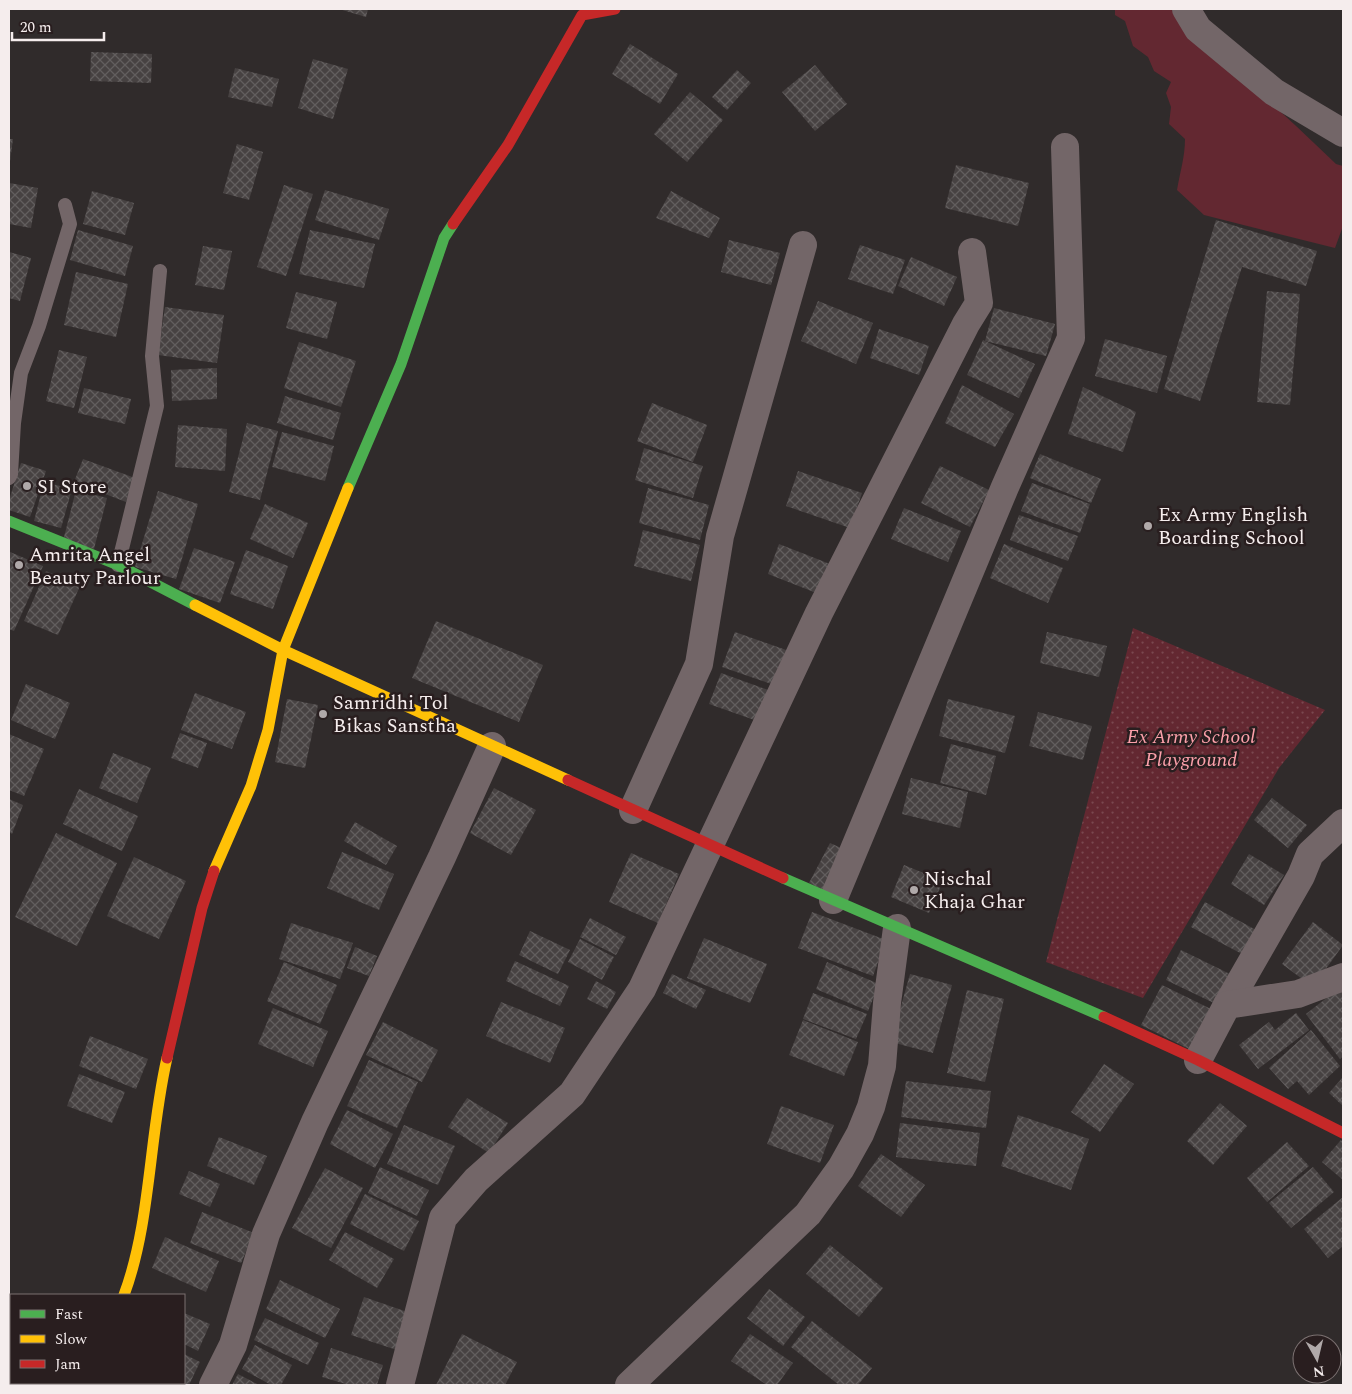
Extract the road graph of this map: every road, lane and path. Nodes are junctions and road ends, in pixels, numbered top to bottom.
1 (615, 9) edge
2 (1186, 9) edge
3 (579, 12) edge
4 (1343, 133) edge
5 (1065, 147) dead end
6 (65, 205) dead end
7 (803, 246) dead end
8 (972, 252) dead end
9 (160, 271) dead end
10 (9, 478) edge
11 (9, 521) edge
12 (118, 565) junction
13 (282, 650) junction
14 (492, 746) junction
15 (633, 810) junction
16 (1343, 823) edge
17 (709, 844) junction
18 (833, 900) junction
19 (897, 928) junction
20 (1343, 977) edge
21 (1227, 1005) junction
22 (1198, 1060) junction
23 (1343, 1133) edge
24 (124, 1294) edge
25 (213, 1385) edge
26 (400, 1385) edge
27 (629, 1385) edge

1 - 3 street
2 - 4 street
3 - 13 street
5 - 18 street
6 - 10 lane
7 - 15 street
8 - 17 street
9 - 12 lane
11 - 12 street
12 - 13 street
13 - 14 street
13 - 24 street
14 - 15 street
14 - 25 street
15 - 17 street
16 - 21 street
17 - 18 street
17 - 26 street
18 - 19 street
19 - 22 street
19 - 27 street
20 - 21 street
21 - 22 street
22 - 23 street

